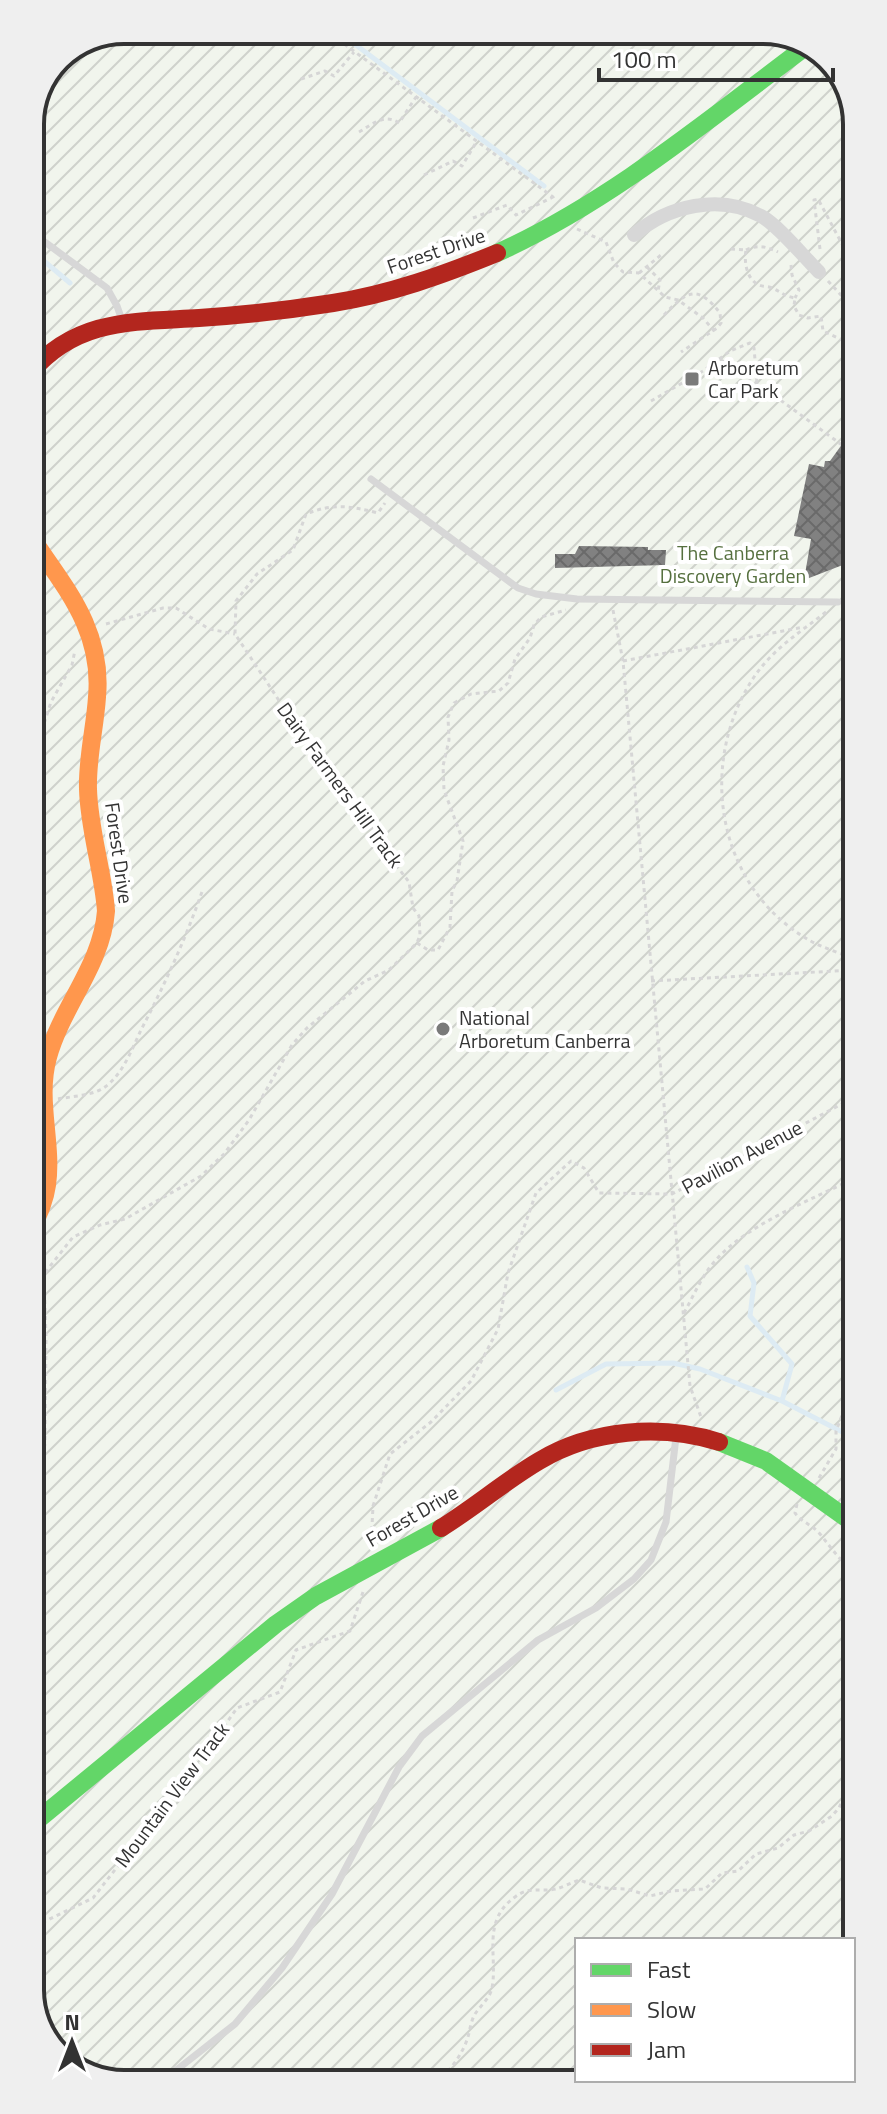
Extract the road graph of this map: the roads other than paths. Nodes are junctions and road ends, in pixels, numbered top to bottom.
1 (798, 52) edge
2 (634, 235) dead end
3 (44, 241) edge
4 (819, 272) road end
5 (123, 324) junction
6 (44, 356) edge
7 (371, 479) road end
8 (44, 557) edge
9 (838, 602) dead end
10 (44, 1087) edge
11 (44, 1125) edge
12 (44, 1200) edge
13 (677, 1433) junction
14 (843, 1516) edge
15 (44, 1815) edge
16 (177, 2070) edge

1 - 5 street, Forest Drive
2 - 4 street
3 - 5 lane
5 - 6 street, Forest Drive
7 - 9 lane
8 - 10 street, Forest Drive
11 - 12 street, Forest Drive
13 - 14 street, Forest Drive
13 - 15 street, Forest Drive
13 - 16 lane

